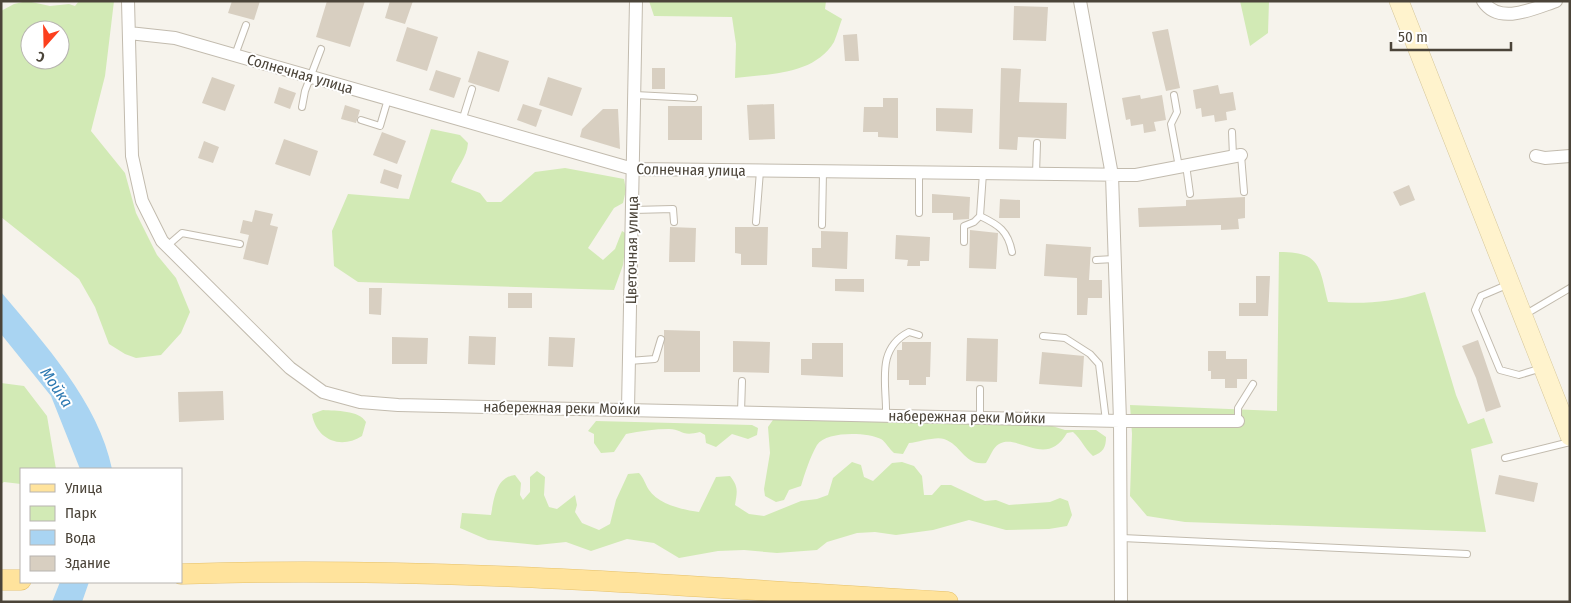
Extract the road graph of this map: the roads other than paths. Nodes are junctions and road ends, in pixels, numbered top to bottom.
1 (128, 1) edge
2 (636, 1) edge
3 (1080, 1) edge
4 (1399, 1) edge
5 (1483, 1) edge
6 (1556, 1) edge
7 (246, 25) dead end
8 (129, 33) junction
9 (321, 49) dead end
10 (235, 55) junction
11 (312, 77) junction
12 (472, 89) dead end
13 (635, 95) junction
14 (1174, 95) dead end
15 (694, 98) dead end
16 (388, 99) junction
17 (302, 107) dead end
18 (361, 120) dead end
19 (462, 120) junction
20 (1232, 132) dead end
21 (1037, 142) dead end
22 (1237, 155) junction
23 (1536, 156) dead end
24 (1570, 156) edge
25 (1183, 166) junction
26 (633, 170) junction
27 (760, 171) junction
28 (823, 172) junction
29 (919, 173) junction
30 (983, 174) junction
31 (1036, 174) junction
32 (1112, 175) junction
33 (1244, 192) dead end
34 (1190, 194) dead end
35 (632, 210) junction
36 (919, 213) dead end
37 (980, 216) junction
38 (674, 222) dead end
39 (756, 222) dead end
40 (822, 225) dead end
41 (964, 242) dead end
42 (240, 244) dead end
43 (167, 246) junction
44 (1012, 252) dead end
45 (1114, 259) junction
46 (1096, 260) dead end
47 (1510, 284) junction
48 (1570, 288) edge
49 (1522, 316) junction
50 (918, 335) dead end
51 (1044, 336) dead end
52 (661, 339) dead end
53 (629, 361) junction
54 (1542, 368) junction
55 (742, 381) dead end
56 (1252, 384) dead end
57 (980, 389) dead end
58 (628, 409) junction
59 (741, 412) junction
60 (886, 416) junction
61 (980, 418) junction
62 (1106, 421) junction
63 (1120, 421) junction
64 (1238, 421) joint
65 (1570, 436) edge
66 (1570, 442) edge
67 (1505, 458) dead end
68 (1122, 538) junction
69 (1467, 554) dead end
70 (182, 574) edge
71 (1, 580) edge
72 (20, 580) edge
73 (948, 602) edge
74 (1121, 602) edge

1 - 8 street
2 - 13 street, Цветочная улица
3 - 32 street
4 - 47 main road
5 - 6 street
7 - 10 lane
8 - 10 street, Солнечная улица
8 - 43 street, набережная реки Мойки
9 - 11 lane
10 - 11 street, Солнечная улица
11 - 16 street, Солнечная улица
11 - 17 lane
12 - 19 lane
13 - 15 lane
13 - 26 street, Цветочная улица
14 - 25 lane
16 - 18 lane
16 - 19 street, Солнечная улица
19 - 26 street, Солнечная улица
20 - 22 lane
21 - 31 lane
22 - 25 street, Солнечная улица
22 - 33 lane
23 - 24 street
25 - 32 street, Солнечная улица
25 - 34 lane
26 - 27 street, Солнечная улица
26 - 35 street, Цветочная улица
27 - 28 street, Солнечная улица
27 - 39 lane
28 - 29 street, Солнечная улица
28 - 40 lane
29 - 30 street, Солнечная улица
29 - 36 lane
30 - 31 street, Солнечная улица
30 - 37 lane
31 - 32 street, Солнечная улица
32 - 45 street
35 - 38 lane
35 - 53 street, Цветочная улица
37 - 41 lane
37 - 44 lane
42 - 43 lane
43 - 58 street, набережная реки Мойки
45 - 46 lane
45 - 63 street
47 - 49 main road
47 - 54 lane
48 - 49 lane
49 - 54 main road
50 - 60 lane
51 - 62 lane
52 - 53 lane
53 - 58 street, Цветочная улица
54 - 65 main road
55 - 59 lane
56 - 64 lane
57 - 61 lane
58 - 59 street, набережная реки Мойки
59 - 60 street, набережная реки Мойки
60 - 61 street, набережная реки Мойки
61 - 62 street, набережная реки Мойки
62 - 63 street, набережная реки Мойки
63 - 64 street, набережная реки Мойки
63 - 68 street
66 - 67 lane
68 - 69 lane
68 - 74 street
70 - 73 main road
71 - 72 main road

